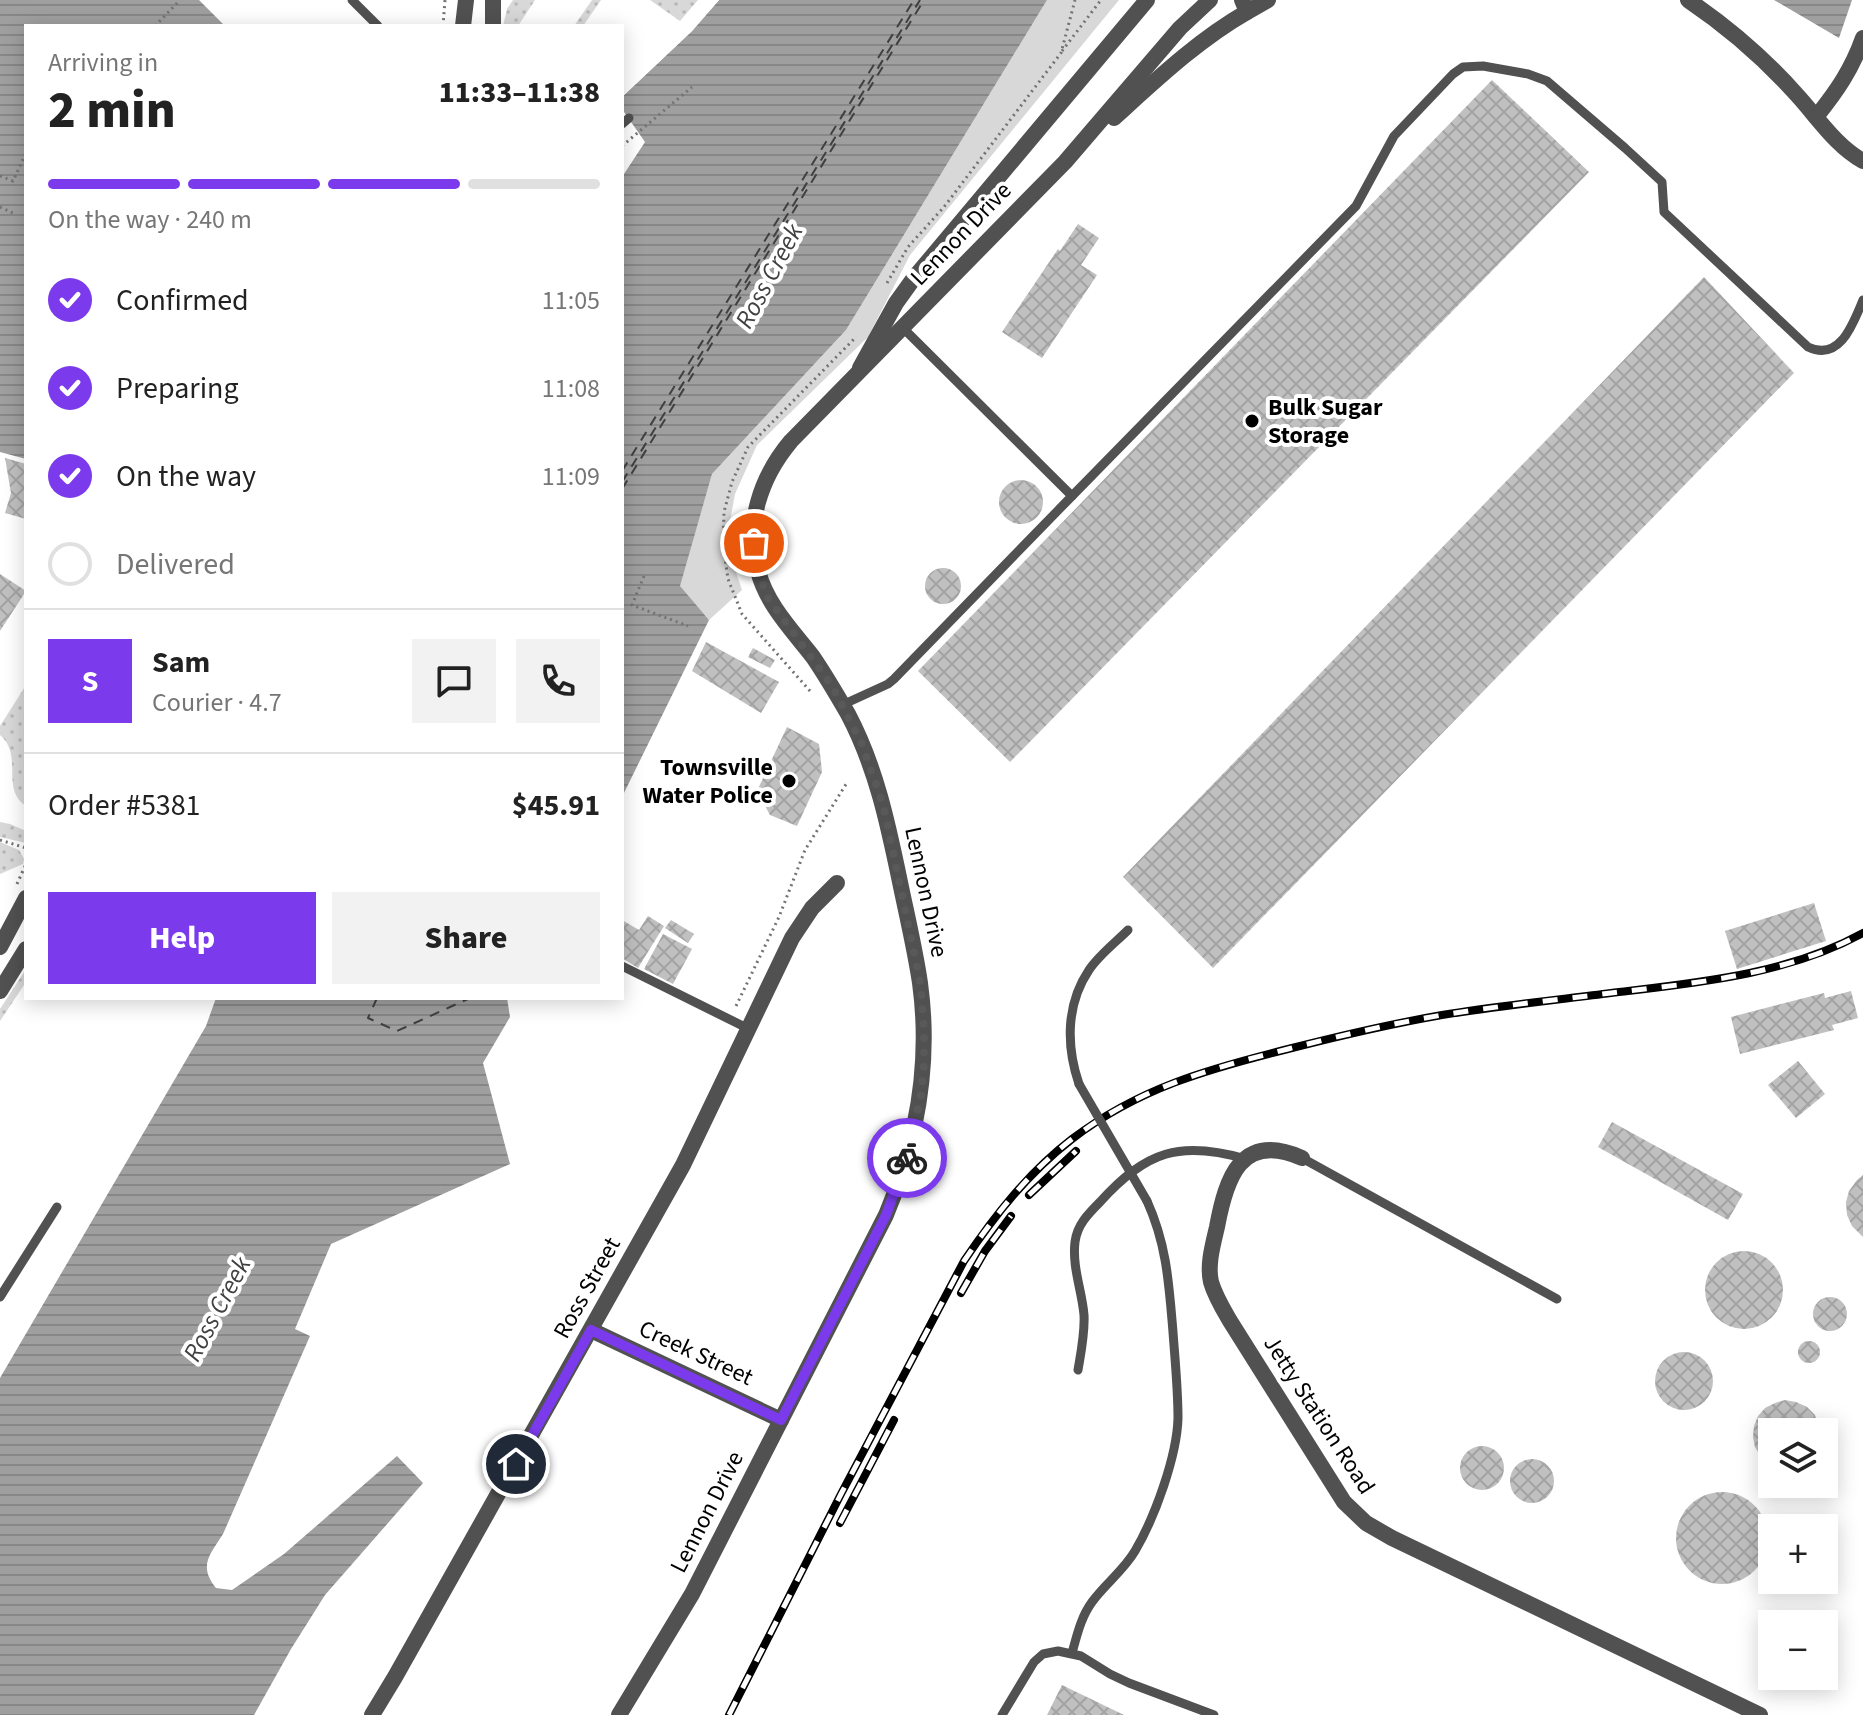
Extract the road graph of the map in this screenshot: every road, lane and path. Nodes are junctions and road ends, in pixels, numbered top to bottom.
1 (180, 0) edge
2 (352, 0) edge
3 (445, 0) edge
4 (466, 0) edge
5 (493, 0) edge
6 (1101, 0) edge
7 (1147, 0) edge
8 (1210, 0) edge
9 (1268, 0) edge
10 (1677, 0) edge
11 (1688, 0) edge
12 (1244, 6) edge
13 (157, 24) edge
14 (376, 24) edge
15 (443, 24) edge
16 (463, 24) edge
17 (493, 24) edge
18 (1731, 31) junction
19 (1214, 33) junction
20 (1863, 38) edge
21 (1061, 53) dead end
22 (692, 87) dead end
23 (1816, 117) junction
24 (624, 144) edge
25 (24, 157) edge
26 (1863, 161) edge
27 (1065, 162) junction
28 (0, 176) edge
29 (0, 207) edge
30 (13, 213) dead end
31 (1863, 300) edge
32 (903, 328) junction
33 (855, 376) junction
34 (1072, 496) junction
35 (644, 576) dead end
36 (688, 626) dead end
37 (842, 705) junction
38 (848, 781) dead end
39 (0, 840) edge
40 (24, 847) edge
41 (837, 883) dead end
42 (24, 902) edge
43 (1128, 930) dead end
44 (0, 947) edge
45 (24, 952) edge
46 (624, 967) edge
47 (0, 991) edge
48 (730, 1020) junction
49 (749, 1029) junction
50 (1302, 1158) joint
51 (1246, 1159) junction
52 (57, 1207) dead end
53 (0, 1297) edge
54 (1557, 1299) dead end
55 (591, 1330) junction
56 (1078, 1370) dead end
57 (781, 1420) junction
58 (1072, 1653) junction
59 (372, 1715) edge
60 (619, 1715) edge
61 (1002, 1715) edge
62 (1214, 1715) edge
63 (1760, 1715) edge

1 - 13 path
2 - 14 lane
3 - 15 path
4 - 16 street
5 - 17 street
6 - 21 path
7 - 33 street
8 - 19 street
8 - 27 street, Lennon Drive
9 - 12 street, Lennon Drive
10 - 18 street
11 - 18 street
12 - 19 street, Lennon Drive
18 - 23 street
19 - 27 street, Lennon Drive
20 - 23 street
22 - 24 path
23 - 26 street
25 - 28 path
27 - 32 street, Lennon Drive
29 - 30 path
31 - 34 lane
32 - 33 street, Lennon Drive
32 - 34 lane
33 - 37 street, Lennon Drive
34 - 37 lane
35 - 36 path
37 - 57 street, Lennon Drive
38 - 48 path
39 - 40 path
41 - 49 street, Ross Street
42 - 44 street
43 - 58 lane, bridge
45 - 47 street
46 - 48 lane
48 - 49 lane
49 - 55 street, Ross Street
50 - 51 street
50 - 54 lane
51 - 56 lane
51 - 63 street, Jetty Station Road
52 - 53 lane
55 - 57 street, Creek Street
55 - 59 street, Ross Street
57 - 60 street, Lennon Drive
58 - 61 lane
58 - 62 lane

